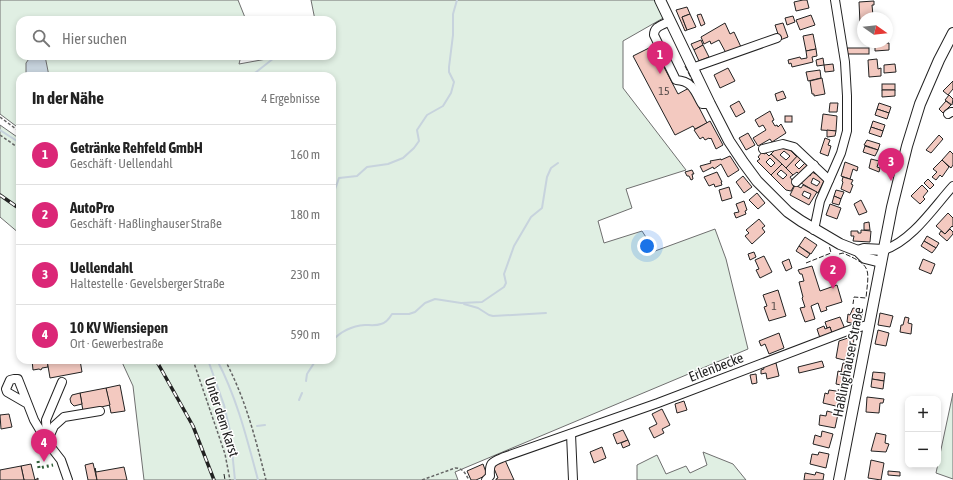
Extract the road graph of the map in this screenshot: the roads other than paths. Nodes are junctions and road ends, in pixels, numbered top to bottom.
1 (660, 0) edge
2 (835, 0) edge
3 (670, 21) junction
4 (953, 32) edge
5 (777, 38) dead end
6 (692, 68) junction
7 (710, 104) junction
8 (763, 149) dead end
9 (814, 165) junction
10 (830, 180) junction
11 (796, 182) dead end
12 (953, 186) edge
13 (814, 230) junction
14 (884, 250) junction
15 (858, 251) junction
16 (882, 262) junction
17 (869, 325) junction
18 (62, 382) dead end
19 (26, 403) dead end
20 (100, 411) dead end
21 (571, 434) junction
22 (47, 442) junction
23 (68, 480) edge
24 (486, 480) edge
25 (573, 480) edge
26 (839, 480) edge

1 - 3 main road
2 - 10 street
3 - 6 main road
3 - 7 street
4 - 14 main road, Haßlinghauser Straße
5 - 6 street
6 - 7 main road
7 - 13 main road
8 - 9 street
9 - 10 street
9 - 11 street
10 - 13 street
12 - 14 street
13 - 15 main road
14 - 15 main road
14 - 16 main road, Haßlinghauser Straße
15 - 16 main road
16 - 17 main road, Haßlinghauser Straße
17 - 21 street, Erlenbecke
17 - 26 main road, Haßlinghauser Straße
18 - 22 street
19 - 22 street
20 - 22 street
21 - 24 street, Erlenbecke
21 - 25 street
22 - 23 street

